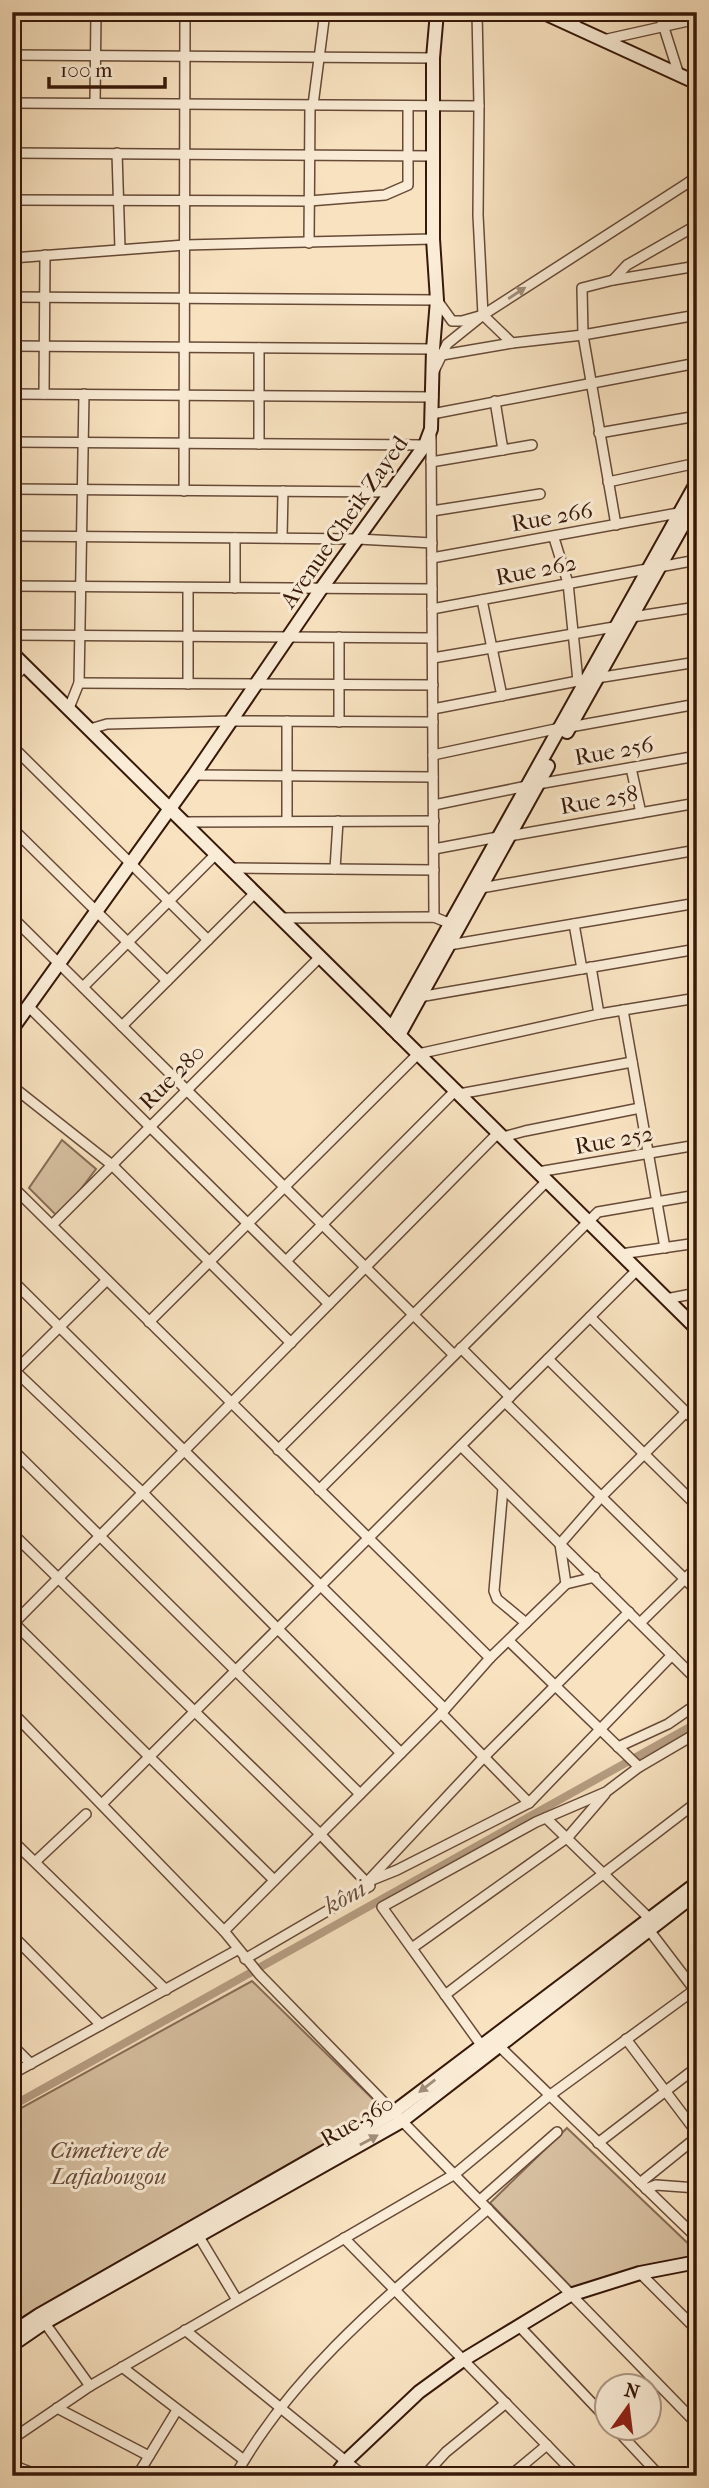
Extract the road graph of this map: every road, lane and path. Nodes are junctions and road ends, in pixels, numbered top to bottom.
1 (96, 12) edge
2 (186, 12) edge
3 (325, 12) edge
4 (437, 12) edge
5 (477, 12) edge
6 (542, 12) edge
7 (573, 12) edge
8 (659, 12) edge
9 (697, 19) edge
10 (662, 26) junction
11 (576, 28) junction
12 (602, 40) junction
13 (12, 55) edge
14 (96, 55) junction
15 (185, 56) junction
16 (319, 57) junction
17 (433, 58) junction
18 (678, 75) junction
19 (696, 81) edge
20 (12, 103) edge
21 (95, 103) junction
22 (185, 104) junction
23 (311, 105) junction
24 (408, 106) junction
25 (434, 106) junction
26 (479, 106) junction
27 (12, 153) edge
28 (117, 153) junction
29 (185, 154) junction
30 (310, 155) junction
31 (408, 155) junction
32 (434, 156) junction
33 (693, 179) edge
34 (697, 198) edge
35 (12, 200) edge
36 (118, 200) junction
37 (309, 201) junction
38 (185, 202) junction
39 (697, 225) edge
40 (433, 239) junction
41 (309, 243) junction
42 (184, 246) junction
43 (120, 249) junction
44 (45, 255) junction
45 (12, 258) edge
46 (697, 266) edge
47 (613, 280) junction
48 (12, 297) edge
49 (44, 297) junction
50 (184, 298) junction
51 (437, 300) junction
52 (483, 315) junction
53 (697, 315) edge
54 (583, 335) junction
55 (512, 343) junction
56 (12, 346) edge
57 (44, 346) junction
58 (184, 347) junction
59 (259, 348) junction
60 (438, 352) junction
61 (697, 363) edge
62 (590, 383) junction
63 (12, 394) edge
64 (44, 394) junction
65 (84, 394) junction
66 (184, 395) junction
67 (259, 396) junction
68 (433, 397) junction
69 (495, 401) junction
70 (432, 414) junction
71 (697, 416) edge
72 (431, 429) junction
73 (599, 433) junction
74 (12, 442) edge
75 (83, 443) junction
76 (184, 443) junction
77 (259, 444) junction
78 (425, 445) junction
79 (531, 445) dead end
80 (503, 450) junction
81 (431, 462) junction
82 (697, 463) edge
83 (608, 482) junction
84 (697, 482) edge
85 (12, 489) edge
86 (82, 490) junction
87 (184, 491) junction
88 (283, 491) junction
89 (392, 492) junction
90 (540, 494) dead end
91 (690, 509) edge
92 (432, 511) junction
93 (616, 525) junction
94 (12, 536) edge
95 (82, 537) junction
96 (235, 538) junction
97 (282, 538) junction
98 (554, 538) junction
99 (358, 539) junction
100 (432, 543) junction
101 (432, 558) junction
102 (697, 560) edge
103 (653, 568) junction
104 (568, 583) junction
105 (12, 586) edge
106 (81, 587) junction
107 (188, 588) junction
108 (235, 588) junction
109 (321, 589) junction
110 (432, 589) junction
111 (482, 600) junction
112 (697, 607) edge
113 (432, 609) junction
114 (632, 617) junction
115 (614, 627) junction
116 (573, 634) junction
117 (12, 635) edge
118 (80, 636) junction
119 (188, 636) junction
120 (288, 637) junction
121 (339, 637) junction
122 (432, 638) junction
123 (492, 648) junction
124 (12, 653) edge
125 (433, 658) junction
126 (697, 662) edge
127 (25, 666) junction
128 (12, 679) edge
129 (587, 680) junction
130 (79, 683) junction
131 (188, 684) junction
132 (256, 684) junction
133 (339, 685) junction
134 (433, 685) junction
135 (502, 696) junction
136 (697, 704) edge
137 (69, 708) junction
138 (433, 709) junction
139 (230, 721) junction
140 (288, 721) junction
141 (339, 722) junction
142 (433, 722) junction
143 (565, 727) junction
144 (90, 729) junction
145 (12, 746) edge
146 (433, 755) junction
147 (697, 757) edge
148 (631, 768) junction
149 (194, 775) junction
150 (287, 776) junction
151 (433, 777) junction
152 (532, 785) junction
153 (694, 804) edge
154 (434, 805) junction
155 (169, 808) junction
156 (641, 813) junction
157 (287, 821) junction
158 (338, 821) junction
159 (434, 821) junction
160 (183, 822) junction
161 (12, 828) edge
162 (697, 830) edge
163 (503, 837) junction
164 (434, 849) junction
165 (697, 850) edge
166 (216, 854) junction
167 (130, 862) junction
168 (230, 868) junction
169 (335, 869) junction
170 (434, 870) junction
171 (481, 888) junction
172 (255, 893) junction
173 (169, 901) junction
174 (697, 903) edge
175 (96, 910) junction
176 (434, 917) junction
177 (281, 918) junction
178 (574, 923) junction
179 (15, 924) edge
180 (454, 925) junction
181 (208, 940) junction
182 (128, 942) junction
183 (449, 945) junction
184 (697, 949) edge
185 (320, 957) junction
186 (59, 964) junction
187 (587, 968) junction
188 (167, 981) junction
189 (83, 987) junction
190 (419, 997) junction
191 (697, 998) edge
192 (29, 1006) junction
193 (623, 1010) junction
194 (600, 1014) junction
195 (122, 1026) junction
196 (12, 1029) edge
197 (396, 1032) junction
198 (418, 1054) junction
199 (632, 1062) junction
200 (12, 1086) edge
201 (187, 1090) junction
202 (457, 1093) junction
203 (640, 1108) junction
204 (150, 1127) junction
205 (500, 1135) junction
206 (697, 1145) edge
207 (648, 1153) junction
208 (111, 1165) junction
209 (542, 1177) junction
210 (12, 1186) edge
211 (284, 1187) junction
212 (697, 1195) edge
213 (657, 1202) junction
214 (593, 1217) junction
215 (248, 1223) junction
216 (322, 1224) junction
217 (52, 1225) junction
218 (697, 1243) edge
219 (665, 1248) junction
220 (621, 1254) junction
221 (286, 1261) junction
222 (209, 1262) junction
223 (366, 1267) junction
224 (637, 1270) junction
225 (12, 1280) edge
226 (107, 1280) junction
227 (697, 1293) edge
228 (666, 1299) junction
229 (329, 1304) junction
230 (414, 1315) junction
231 (590, 1317) junction
232 (149, 1322) junction
233 (60, 1327) junction
234 (697, 1329) edge
235 (291, 1343) junction
236 (458, 1352) junction
237 (548, 1359) junction
238 (13, 1371) edge
239 (508, 1399) junction
240 (231, 1403) junction
241 (686, 1412) junction
242 (697, 1423) edge
243 (461, 1446) junction
244 (12, 1449) edge
245 (184, 1450) junction
246 (278, 1450) junction
247 (644, 1454) junction
248 (503, 1488) junction
249 (319, 1490) junction
250 (143, 1493) junction
251 (601, 1497) junction
252 (697, 1506) edge
253 (12, 1533) edge
254 (100, 1536) junction
255 (368, 1539) junction
256 (560, 1544) junction
257 (697, 1567) edge
258 (595, 1577) junction
259 (58, 1578) junction
260 (684, 1579) junction
261 (566, 1584) junction
262 (321, 1586) junction
263 (697, 1591) edge
264 (629, 1612) junction
265 (13, 1623) edge
266 (526, 1623) junction
267 (640, 1623) junction
268 (278, 1629) junction
269 (509, 1641) junction
270 (672, 1655) junction
271 (490, 1658) junction
272 (236, 1671) junction
273 (697, 1680) edge
274 (555, 1687) junction
275 (697, 1704) edge
276 (443, 1711) junction
277 (12, 1712) edge
278 (195, 1712) junction
279 (600, 1730) junction
280 (697, 1733) edge
281 (618, 1747) junction
282 (401, 1753) junction
283 (150, 1757) junction
284 (484, 1757) junction
285 (634, 1763) junction
286 (606, 1792) junction
287 (360, 1794) junction
288 (697, 1802) edge
289 (528, 1803) junction
290 (102, 1804) junction
291 (86, 1814) dead end
292 (546, 1818) junction
293 (320, 1834) junction
294 (568, 1837) junction
295 (12, 1840) edge
296 (20, 1848) junction
297 (12, 1856) edge
298 (35, 1862) junction
299 (604, 1874) junction
300 (274, 1880) junction
301 (367, 1882) junction
302 (697, 1883) edge
303 (697, 1893) edge
304 (649, 1924) junction
305 (223, 1931) junction
306 (12, 1935) edge
307 (412, 1948) junction
308 (237, 1950) junction
309 (248, 1962) junction
310 (166, 1990) junction
311 (696, 1990) edge
312 (445, 1995) junction
313 (101, 2025) junction
314 (626, 2039) junction
315 (12, 2045) edge
316 (489, 2048) junction
317 (31, 2064) junction
318 (697, 2067) edge
319 (12, 2074) edge
320 (665, 2090) junction
321 (549, 2096) junction
322 (398, 2116) junction
323 (557, 2132) dead end
324 (697, 2135) edge
325 (598, 2143) junction
326 (455, 2174) junction
327 (643, 2186) junction
328 (697, 2188) edge
329 (480, 2200) junction
330 (488, 2210) junction
331 (198, 2235) junction
332 (344, 2238) junction
333 (697, 2238) edge
334 (697, 2262) edge
335 (640, 2273) junction
336 (395, 2290) junction
337 (570, 2295) junction
338 (237, 2300) junction
339 (41, 2319) junction
340 (519, 2326) junction
341 (186, 2330) junction
342 (697, 2330) edge
343 (12, 2333) edge
344 (12, 2345) edge
345 (463, 2360) junction
346 (122, 2367) junction
347 (90, 2386) junction
348 (506, 2403) junction
349 (594, 2406) edge
350 (280, 2407) junction
351 (57, 2408) junction
352 (177, 2410) junction
353 (697, 2424) edge
354 (12, 2439) edge
355 (628, 2442) edge
356 (547, 2445) junction
357 (149, 2456) junction
358 (244, 2460) junction
359 (346, 2461) junction
360 (12, 2465) edge
361 (41, 2476) edge
362 (137, 2476) edge
363 (235, 2476) edge
364 (335, 2476) edge
365 (364, 2476) edge
366 (424, 2476) edge
367 (510, 2476) edge
368 (577, 2476) edge
369 (660, 2476) edge

1 - 14 street
2 - 15 street
3 - 16 street
4 - 17 street, Avenue Cheik Zayed
5 - 26 street
6 - 11 street
7 - 11 street
8 - 10 street
9 - 10 street
10 - 12 street
10 - 18 street
11 - 12 street
12 - 18 street
13 - 14 street
14 - 15 street
14 - 21 street
15 - 16 street
15 - 22 street
16 - 17 street
16 - 23 street
17 - 25 street, Avenue Cheik Zayed
18 - 19 street
20 - 21 street
21 - 22 street
22 - 23 street
22 - 29 street
23 - 24 street
23 - 30 street
24 - 25 street
24 - 31 street
25 - 26 street
25 - 32 street, Avenue Cheik Zayed
26 - 52 street
27 - 28 street
28 - 29 street
28 - 36 street
29 - 30 street
29 - 38 street
30 - 31 street
30 - 37 street
31 - 32 street
31 - 37 street
32 - 40 street, Avenue Cheik Zayed
33 - 34 street
52 -> 33 street
35 - 36 street
36 - 38 street
36 - 43 street
37 - 38 street
37 - 41 street
38 - 42 street
39 - 47 street
40 - 41 street
40 - 51 street, Avenue Cheik Zayed
41 - 42 street
42 - 43 street
42 - 50 street
43 - 44 street
44 - 45 street
44 - 49 street
46 - 47 street
47 - 54 street
48 - 49 street
49 - 50 street
49 - 57 street
50 - 51 street
50 - 58 street
51 - 52 street
51 - 60 street, Avenue Cheik Zayed
52 - 55 street
52 - 60 street
53 - 54 street
54 - 55 street
54 - 62 street
55 - 60 street
56 - 57 street
57 - 58 street
57 - 64 street
58 - 59 street
58 - 66 street
59 - 60 street
59 - 67 street
60 - 68 street, Avenue Cheik Zayed
61 - 62 street
62 - 69 street
62 - 73 street
63 - 64 street
64 - 65 street
65 - 66 street
65 - 75 street
66 - 67 street
66 - 76 street
67 - 68 street
67 - 77 street
68 - 70 street, Avenue Cheik Zayed
69 - 70 street
69 - 80 street
70 - 72 street, Avenue Cheik Zayed
71 - 73 street
72 - 78 street, Avenue Cheik Zayed
72 - 81 street
73 - 83 street
74 - 75 street
75 - 76 street
75 - 86 street
76 - 77 street
76 - 87 street
77 - 78 street
78 - 89 street, Avenue Cheik Zayed
79 - 80 street
80 - 81 street
81 - 92 street
82 - 83 street
83 - 93 street
84 - 91 street
85 - 86 street
86 - 87 street
86 - 95 street
87 - 88 street
88 - 89 street
88 - 97 street
89 - 99 street, Avenue Cheik Zayed
90 - 92 street
91 - 93 street, Rue 266
91 - 103 street
92 - 100 street
93 - 98 street, Rue 266
94 - 95 street
95 - 96 street
95 - 106 street
96 - 97 street
96 - 108 street
97 - 99 street
98 - 101 street, Rue 266
98 - 104 street
99 - 100 street
99 - 109 street, Avenue Cheik Zayed
100 - 101 street
101 - 110 street
102 - 103 street, Rue 262
103 - 104 street, Rue 262
103 - 114 street
103 - 115 street
104 - 111 street, Rue 262
104 - 116 street
105 - 106 street
106 - 107 street
106 - 118 street
107 - 108 street
107 - 119 street
108 - 109 street
109 - 110 street
109 - 120 street, Avenue Cheik Zayed
110 - 113 street
111 - 113 street, Rue 262
111 - 123 street
112 - 114 street
113 - 122 street
114 - 129 street
115 - 116 street
115 - 129 street
116 - 123 street
116 - 129 street
117 - 118 street
118 - 119 street
118 - 130 street
119 - 120 street
119 - 131 street
120 - 121 street
120 - 132 street, Avenue Cheik Zayed
121 - 122 street
121 - 133 street
122 - 125 street
123 - 125 street
123 - 135 street
124 - 127 street
125 - 134 street
126 - 129 street
127 - 128 street
127 - 137 street
129 - 135 street
129 - 143 street
130 - 131 street
130 - 137 street
131 - 132 street
132 - 133 street
132 - 139 street, Avenue Cheik Zayed
133 - 134 street
133 - 141 street
134 - 138 street
135 - 138 street
136 - 143 street
137 - 144 street
138 - 142 street
139 - 140 street
139 - 144 street
139 - 149 street, Avenue Cheik Zayed
140 - 141 street
140 - 150 street
141 - 142 street
142 - 146 street
143 - 146 street
143 - 152 street
144 - 155 street
145 - 167 street
146 - 151 street
147 - 148 street, Rue 256
148 - 152 street, Rue 256
148 - 156 street
149 - 150 street
149 - 155 street, Avenue Cheik Zayed
150 - 151 street
150 - 157 street
151 - 154 street
152 - 154 street, Rue 256
152 - 163 street
153 - 156 street, Rue 258
153 - 162 street
154 - 159 street
155 - 160 street
155 - 167 street, Avenue Cheik Zayed
156 - 163 street, Rue 258
157 - 158 street
157 - 160 street
158 - 159 street
158 - 169 street
159 - 164 street
160 - 166 street
161 - 175 street
163 - 164 street, Rue 258
163 - 171 street
163 - 180 street
164 - 170 street
165 - 171 street
166 - 168 street
166 - 173 street
167 - 173 street
167 - 175 street, Avenue Cheik Zayed
168 - 169 street
168 - 172 street
169 - 170 street
170 - 176 street
171 - 180 street
172 - 177 street
172 - 181 street
173 - 181 street
173 - 182 street
174 - 178 street
175 - 182 street
175 - 186 street, Avenue Cheik Zayed
176 - 177 street
176 - 180 street
177 - 185 street
178 - 183 street
178 - 187 street
179 - 186 street
180 - 183 street
180 - 197 street
181 - 188 street
182 - 188 street
182 - 189 street
183 - 190 street
184 - 187 street
185 - 197 street
185 - 201 street, Rue 280
186 - 189 street
186 - 192 street, Avenue Cheik Zayed
187 - 190 street
187 - 194 street
188 - 195 street
189 - 195 street
190 - 197 street
191 - 193 street
192 - 196 street, Avenue Cheik Zayed
192 - 204 street
193 - 194 street
193 - 199 street
194 - 198 street
195 - 201 street
197 - 198 street
198 - 202 street
198 - 211 street
199 - 202 street
199 - 203 street
200 - 208 street
201 - 204 street, Rue 280
201 - 211 street
202 - 205 street
202 - 216 street
203 - 205 street
203 - 207 street
204 - 208 street, Rue 280
204 - 215 street
205 - 209 street
205 - 223 street
206 - 207 street, Rue 252
207 - 209 street, Rue 252
207 - 213 street
208 - 217 street, Rue 280
208 - 222 street
209 - 214 street
209 - 230 street
210 - 217 street
211 - 215 street
211 - 216 street
212 - 213 street
213 - 214 street
213 - 219 street
214 - 220 street
214 - 236 street
215 - 221 street
215 - 222 street
216 - 221 street
216 - 223 street
217 - 226 street
218 - 219 street
219 - 220 street
220 - 224 street
221 - 229 street
222 - 232 street
222 - 235 street
223 - 229 street
223 - 230 street
224 - 228 street
224 - 231 street
225 - 233 street
226 - 232 street
226 - 233 street
227 - 228 street
228 - 234 street
229 - 235 street
230 - 236 street
230 - 246 street
231 - 237 street
231 - 241 street
232 - 240 street
233 - 238 street
233 - 245 street
235 - 240 street
236 - 239 street
236 - 249 street
237 - 239 street
237 - 247 street
238 - 250 street
239 - 243 street
239 - 251 street
240 - 245 street
240 - 246 street
241 - 242 street
241 - 247 street
243 - 248 street
243 - 255 street
244 - 254 street
245 - 250 street
245 - 262 street
246 - 249 street
247 - 251 street
247 - 252 street
248 - 256 street
248 - 266 street
249 - 255 street
250 - 254 street
250 - 268 street
251 - 256 street
251 - 260 street
253 - 259 street
254 - 259 street
254 - 272 street
255 - 262 street
255 - 271 street
256 - 258 street
256 - 261 street
257 - 260 street
258 - 261 street
258 - 264 street
259 - 265 street
259 - 278 street
260 - 263 street
260 - 267 street
261 - 266 street
262 - 268 street
262 - 276 street
264 - 267 street
264 - 274 street
265 - 283 street
266 - 269 street
267 - 270 street
268 - 272 street
268 - 282 street
269 - 271 street
269 - 274 street
270 - 273 street
270 - 279 street
271 - 276 street
272 - 278 street
272 - 287 street
274 - 279 street
274 - 284 street
275 - 281 street
276 - 282 street
276 - 284 street
277 - 290 street
278 - 283 street
278 - 293 street
279 - 281 street
279 - 289 street
280 - 285 street
281 - 285 street
282 - 287 street
283 - 290 street
283 - 300 street
284 - 289 street
284 - 301 street
285 - 286 street
286 - 292 street
286 - 294 street
287 - 293 street
288 - 299 street
289 - 301 street
290 - 305 street
291 - 298 street
292 - 294 street
292 - 307 street
293 - 300 street
293 - 301 street
294 - 299 street
294 - 307 street
295 - 296 street
296 - 297 street
296 - 298 street
298 - 310 street
299 - 304 street
299 - 312 street
300 - 305 street
301 - 309 street
302 - 304 street, Rue 360
303 - 304 street, Rue 360
304 - 311 street
304 - 316 street, Rue 360
305 - 308 street
306 - 313 street
307 - 312 street
308 - 309 street
308 - 310 street
309 - 322 street
310 - 313 street
311 - 314 street
312 - 316 street
313 - 317 street
314 - 320 street
314 - 321 street
315 - 317 street
316 - 321 street
316 - 322 street, Rue 360
317 - 319 street
318 - 320 street
320 - 324 street
320 - 325 street
321 - 325 street
321 - 326 street
322 - 326 street
331 -> 322 street, Rue 360
322 - 339 street, Rue 360
323 - 329 street
324 - 327 street
325 - 327 street
326 - 329 street
326 - 332 street
327 - 328 street
327 - 333 street
329 - 330 street
330 - 336 street
330 - 337 street
331 - 338 street
331 - 339 street, Rue 360
332 - 336 street
332 - 338 street
334 - 335 street
335 - 337 street
335 - 342 street
336 - 345 street
336 - 350 street
337 - 340 street
337 - 353 street
338 - 341 street
339 - 343 street, Rue 360
339 - 344 street, Rue 360
339 - 347 street
340 - 345 street
340 - 349 street
341 - 346 street
341 - 350 street
345 - 348 street
345 - 359 street
346 - 347 street
346 - 352 street
347 - 351 street
348 - 356 street
348 - 366 street
350 - 358 street
350 - 359 street
351 - 354 street
351 - 357 street
352 - 357 street
352 - 358 street
355 - 369 street
356 - 367 street
356 - 368 street
357 - 362 street
358 - 363 street
359 - 364 street
359 - 365 street
360 - 361 street

